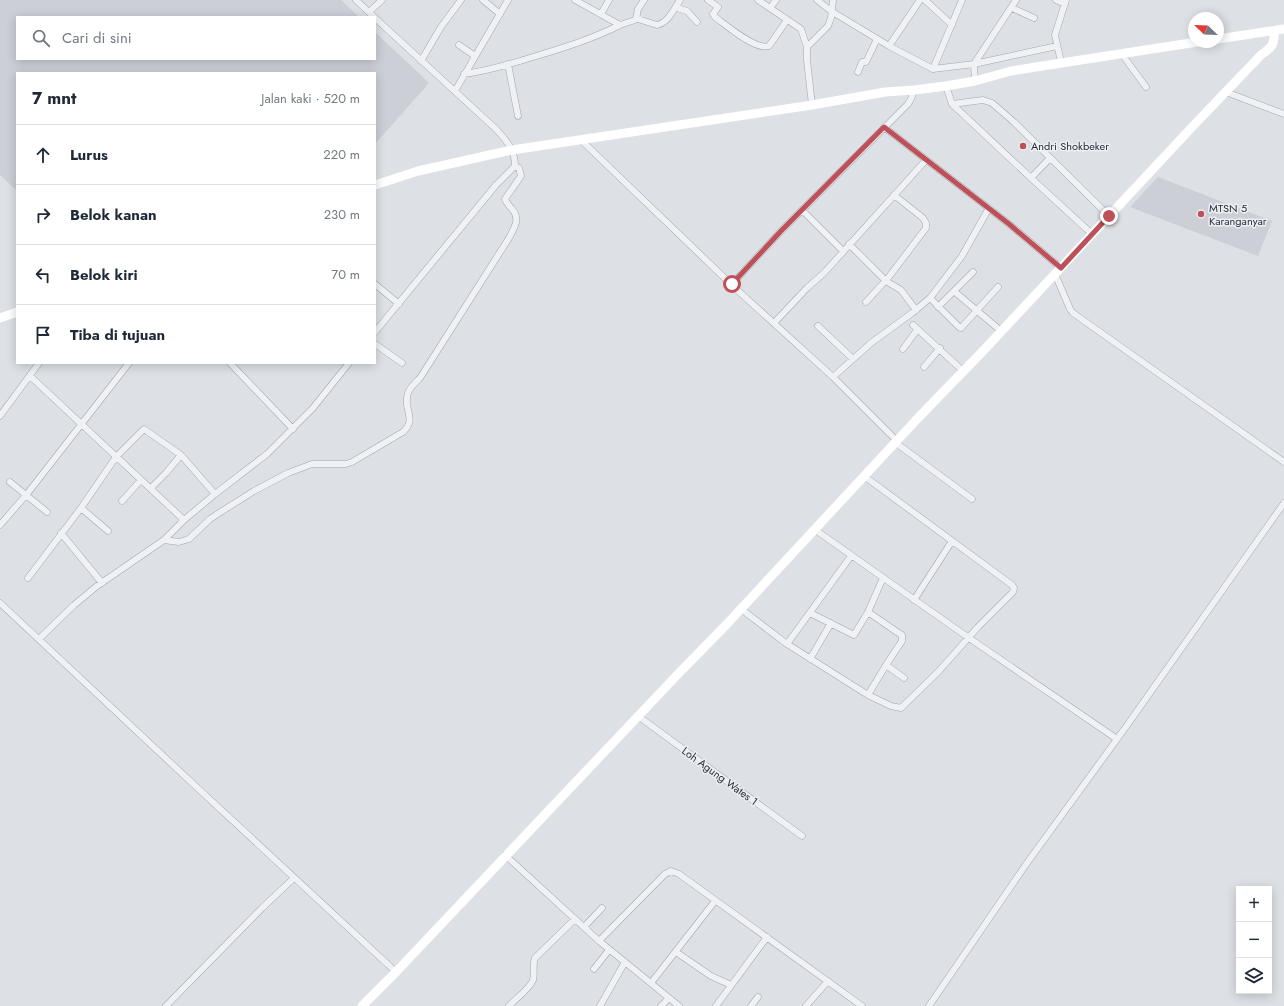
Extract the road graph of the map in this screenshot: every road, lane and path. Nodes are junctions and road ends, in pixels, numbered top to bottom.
1 (356, 0) edge
2 (382, 0) edge
3 (461, 0) edge
4 (483, 0) edge
5 (508, 0) edge
6 (575, 0) edge
7 (609, 0) edge
8 (644, 0) edge
9 (708, 0) edge
10 (758, 0) edge
11 (776, 0) edge
12 (817, 0) edge
13 (833, 0) edge
14 (920, 0) edge
15 (925, 0) edge
16 (962, 0) edge
17 (1016, 0) edge
18 (1056, 0) edge
19 (1066, 2) edge
20 (678, 3) edge
21 (770, 8) junction
22 (1012, 8) junction
23 (831, 11) junction
24 (369, 12) junction
25 (500, 14) junction
26 (601, 14) junction
27 (374, 16) edge
28 (376, 18) edge
29 (1034, 18) dead end
30 (636, 19) junction
31 (787, 20) junction
32 (697, 22) dead end
33 (620, 25) junction
34 (952, 25) junction
35 (1284, 29) edge
36 (1274, 31) junction
37 (1224, 38) edge
38 (877, 39) junction
39 (1188, 43) edge
40 (459, 45) dead end
41 (889, 46) junction
42 (1057, 46) junction
43 (807, 47) junction
44 (1121, 53) junction
45 (475, 56) junction
46 (421, 61) junction
47 (1061, 61) junction
48 (508, 64) junction
49 (933, 69) junction
50 (975, 71) junction
51 (858, 72) dead end
52 (464, 74) junction
53 (946, 86) junction
54 (1146, 87) dead end
55 (455, 90) junction
56 (914, 90) junction
57 (1226, 92) junction
58 (812, 102) junction
59 (952, 104) junction
60 (1284, 114) edge
61 (518, 116) dead end
62 (884, 127) junction
63 (582, 141) junction
64 (512, 149) junction
65 (1050, 158) junction
66 (926, 160) junction
67 (514, 166) junction
68 (1031, 178) junction
69 (376, 185) edge
70 (894, 195) junction
71 (989, 208) junction
72 (802, 210) junction
73 (1109, 216) junction
74 (1092, 234) junction
75 (849, 244) junction
76 (843, 251) junction
77 (1058, 271) junction
78 (973, 272) dead end
79 (886, 281) junction
80 (732, 284) junction
81 (376, 285) edge
82 (998, 287) dead end
83 (955, 292) junction
84 (930, 298) junction
85 (866, 302) dead end
86 (399, 304) junction
87 (938, 307) junction
88 (916, 310) junction
89 (978, 310) junction
90 (16, 312) edge
91 (0, 318) edge
92 (774, 323) junction
93 (818, 326) dead end
94 (376, 331) edge
95 (1001, 331) junction
96 (376, 345) edge
97 (940, 348) junction
98 (903, 349) dead end
99 (852, 359) junction
100 (402, 363) dead end
101 (38, 364) edge
102 (127, 364) edge
103 (231, 364) edge
104 (348, 364) edge
105 (924, 367) dead end
106 (963, 371) junction
107 (30, 376) junction
108 (833, 377) junction
109 (0, 416) edge
110 (82, 423) junction
111 (293, 429) junction
112 (896, 442) junction
113 (181, 455) junction
114 (116, 457) junction
115 (1284, 462) edge
116 (864, 476) junction
117 (142, 480) junction
118 (10, 482) dead end
119 (151, 488) junction
120 (27, 494) junction
121 (215, 494) junction
122 (972, 498) dead end
123 (122, 501) dead end
124 (1284, 503) edge
125 (81, 508) junction
126 (47, 512) dead end
127 (184, 520) junction
128 (0, 525) edge
129 (814, 529) junction
130 (108, 531) dead end
131 (61, 533) junction
132 (164, 540) junction
133 (952, 541) junction
134 (851, 556) junction
135 (28, 578) dead end
136 (883, 578) junction
137 (102, 583) junction
138 (914, 600) junction
139 (0, 603) edge
140 (741, 609) junction
141 (868, 612) junction
142 (810, 613) junction
143 (831, 624) junction
144 (969, 638) junction
145 (39, 639) junction
146 (787, 644) junction
147 (810, 659) junction
148 (886, 666) junction
149 (904, 678) dead end
150 (868, 695) junction
151 (638, 716) junction
152 (1117, 739) junction
153 (802, 836) dead end
154 (505, 855) junction
155 (294, 878) junction
156 (715, 901) junction
157 (602, 908) dead end
158 (575, 919) junction
159 (584, 927) junction
160 (767, 938) junction
161 (599, 942) junction
162 (609, 950) junction
163 (676, 952) junction
164 (625, 962) junction
165 (594, 969) dead end
166 (396, 972) junction
167 (828, 981) junction
168 (651, 983) junction
169 (731, 985) junction
170 (758, 997) dead end
171 (669, 998) junction
172 (166, 1006) edge
173 (362, 1006) edge
174 (509, 1006) edge
175 (600, 1006) edge
176 (661, 1006) edge
177 (679, 1006) edge
178 (716, 1006) edge
179 (751, 1006) edge
180 (806, 1006) edge
181 (862, 1006) edge
182 (928, 1006) edge

1 - 24 street
2 - 24 street
3 - 46 street
4 - 25 street
5 - 25 street
6 - 26 street
7 - 26 street
8 - 30 street
9 - 31 street
10 - 21 street
11 - 21 street
12 - 23 street
13 - 23 street
14 - 41 street
15 - 34 street
16 - 34 street
17 - 22 street
18 - 19 street
19 - 42 street
20 - 30 street
20 - 32 street
21 - 31 street
22 - 29 street
22 - 50 street
23 - 38 street
23 - 43 street
24 - 27 street
25 - 45 street
26 - 33 street
28 - 46 street
30 - 33 street
31 - 43 street
33 - 48 street
34 - 49 street
35 - 36 main road
36 - 37 main road
36 - 57 main road
38 - 41 street
38 - 51 street
39 - 44 main road
40 - 45 street
41 - 49 street
42 - 47 street
42 - 50 street
43 - 58 street
44 - 47 main road
44 - 54 street
45 - 52 street
46 - 55 street
47 - 50 main road
48 - 52 street
48 - 61 street
49 - 50 street
50 - 53 main road
52 - 55 street
53 - 56 main road
53 - 59 street
55 - 64 street
56 - 58 main road
56 - 62 street
57 - 60 street
57 - 73 main road
58 - 63 main road
59 - 65 street
59 - 68 street
62 - 66 street
62 - 72 street
63 - 64 main road
63 - 80 street
64 - 67 street
64 - 69 main road
65 - 68 street
65 - 73 street
66 - 70 street
66 - 71 street
67 - 86 street
67 - 132 street
68 - 74 street
70 - 75 street
70 - 79 street
71 - 77 street
71 - 84 street
72 - 76 street
72 - 80 street
73 - 74 main road
74 - 77 main road
75 - 76 street
75 - 79 street
76 - 92 street
77 - 95 main road
77 - 115 street
78 - 83 street
79 - 85 street
79 - 88 street
80 - 92 street
81 - 86 street
82 - 89 street
83 - 87 street
83 - 89 street
84 - 87 street
84 - 88 street
86 - 94 street
87 - 89 street
88 - 99 street
89 - 95 street
90 - 91 main road
92 - 108 street
93 - 99 street
95 - 106 main road
96 - 100 street
97 - 98 street
97 - 105 street
97 - 106 street
99 - 108 street
101 - 107 street
102 - 110 street
103 - 111 street
104 - 111 street
106 - 112 main road
107 - 109 street
107 - 110 street
108 - 112 street
110 - 114 street
110 - 120 street
111 - 121 street
112 - 116 main road
112 - 122 street
113 - 114 street
113 - 119 street
113 - 121 street
114 - 117 street
114 - 125 street
116 - 129 main road
116 - 133 street
117 - 119 street
117 - 123 street
118 - 120 street
119 - 127 street
120 - 126 street
120 - 128 street
121 - 127 street
124 - 152 street
125 - 130 street
125 - 131 street
127 - 132 street
129 - 134 street
129 - 140 main road
131 - 135 street
131 - 137 street
132 - 137 street
133 - 138 street
133 - 144 street
134 - 136 street
134 - 142 street
136 - 138 street
136 - 141 street
137 - 145 street
138 - 144 street
139 - 145 street
140 - 146 street
140 - 151 main road
141 - 143 street
141 - 148 street
142 - 143 street
142 - 146 street
143 - 147 street
144 - 150 street
144 - 152 street
145 - 155 street
146 - 147 street
147 - 150 street
148 - 149 street
148 - 150 street
151 - 153 street, Loh Agung Wates 1
151 - 154 main road
152 - 182 street
154 - 158 street
154 - 166 main road
155 - 166 street
155 - 172 street
156 - 160 street
156 - 161 street
156 - 163 street
157 - 159 street
158 - 159 street
158 - 174 street
159 - 161 street
160 - 167 street
160 - 169 street
161 - 162 street
162 - 164 street
162 - 165 street
163 - 168 street
163 - 169 street
164 - 168 street
164 - 175 street
166 - 173 main road
167 - 180 street
167 - 181 street
168 - 171 street
169 - 178 street
170 - 179 street
171 - 176 street
171 - 177 street

